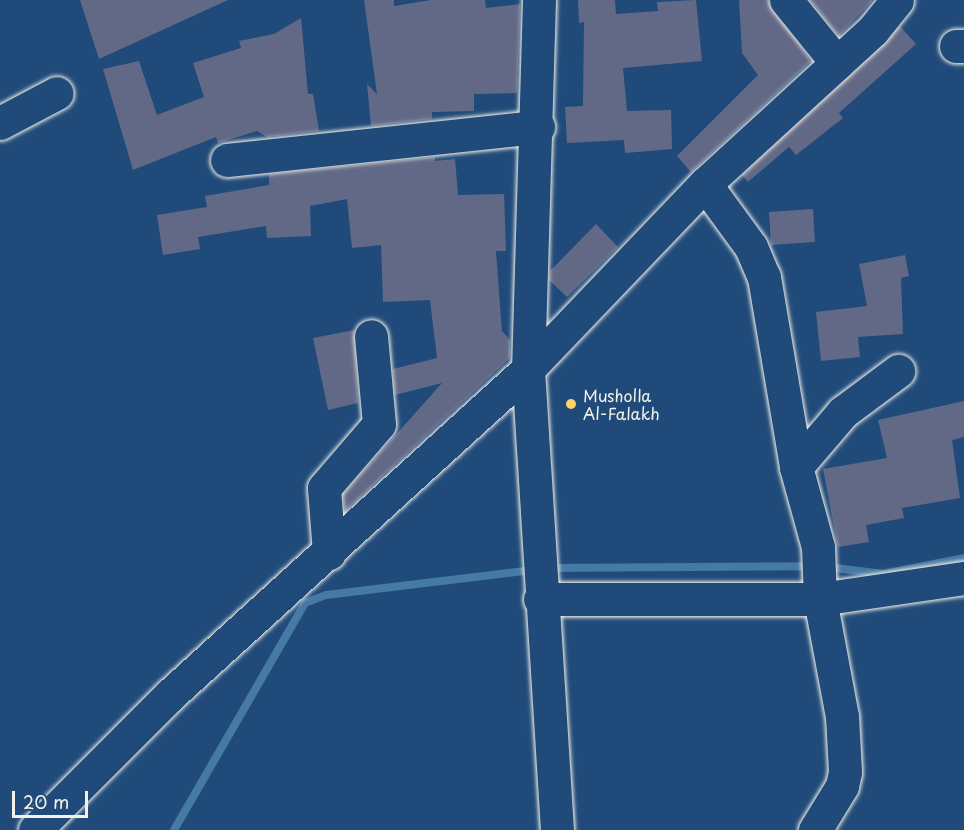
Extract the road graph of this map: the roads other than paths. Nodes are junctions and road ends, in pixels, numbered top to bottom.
1 (539, 0) edge
2 (786, 0) edge
3 (897, 0) edge
4 (837, 63) junction
5 (57, 93) dead end
6 (0, 123) edge
7 (538, 127) junction
8 (227, 160) dead end
9 (705, 184) junction
10 (370, 336) dead end
11 (528, 369) junction
12 (898, 370) dead end
13 (796, 467) junction
14 (329, 553) junction
15 (964, 578) edge
16 (820, 590) junction
17 (539, 594) junction
18 (35, 830) edge
19 (557, 830) edge
20 (815, 830) edge

1 - 7 street
2 - 4 street
3 - 4 street
4 - 9 street
5 - 6 street
7 - 8 street
7 - 11 street
9 - 11 street
9 - 13 street
10 - 14 street
11 - 14 street
11 - 17 street
12 - 13 street
13 - 16 street
14 - 18 street
15 - 16 street
16 - 17 street
16 - 20 street
17 - 19 street

